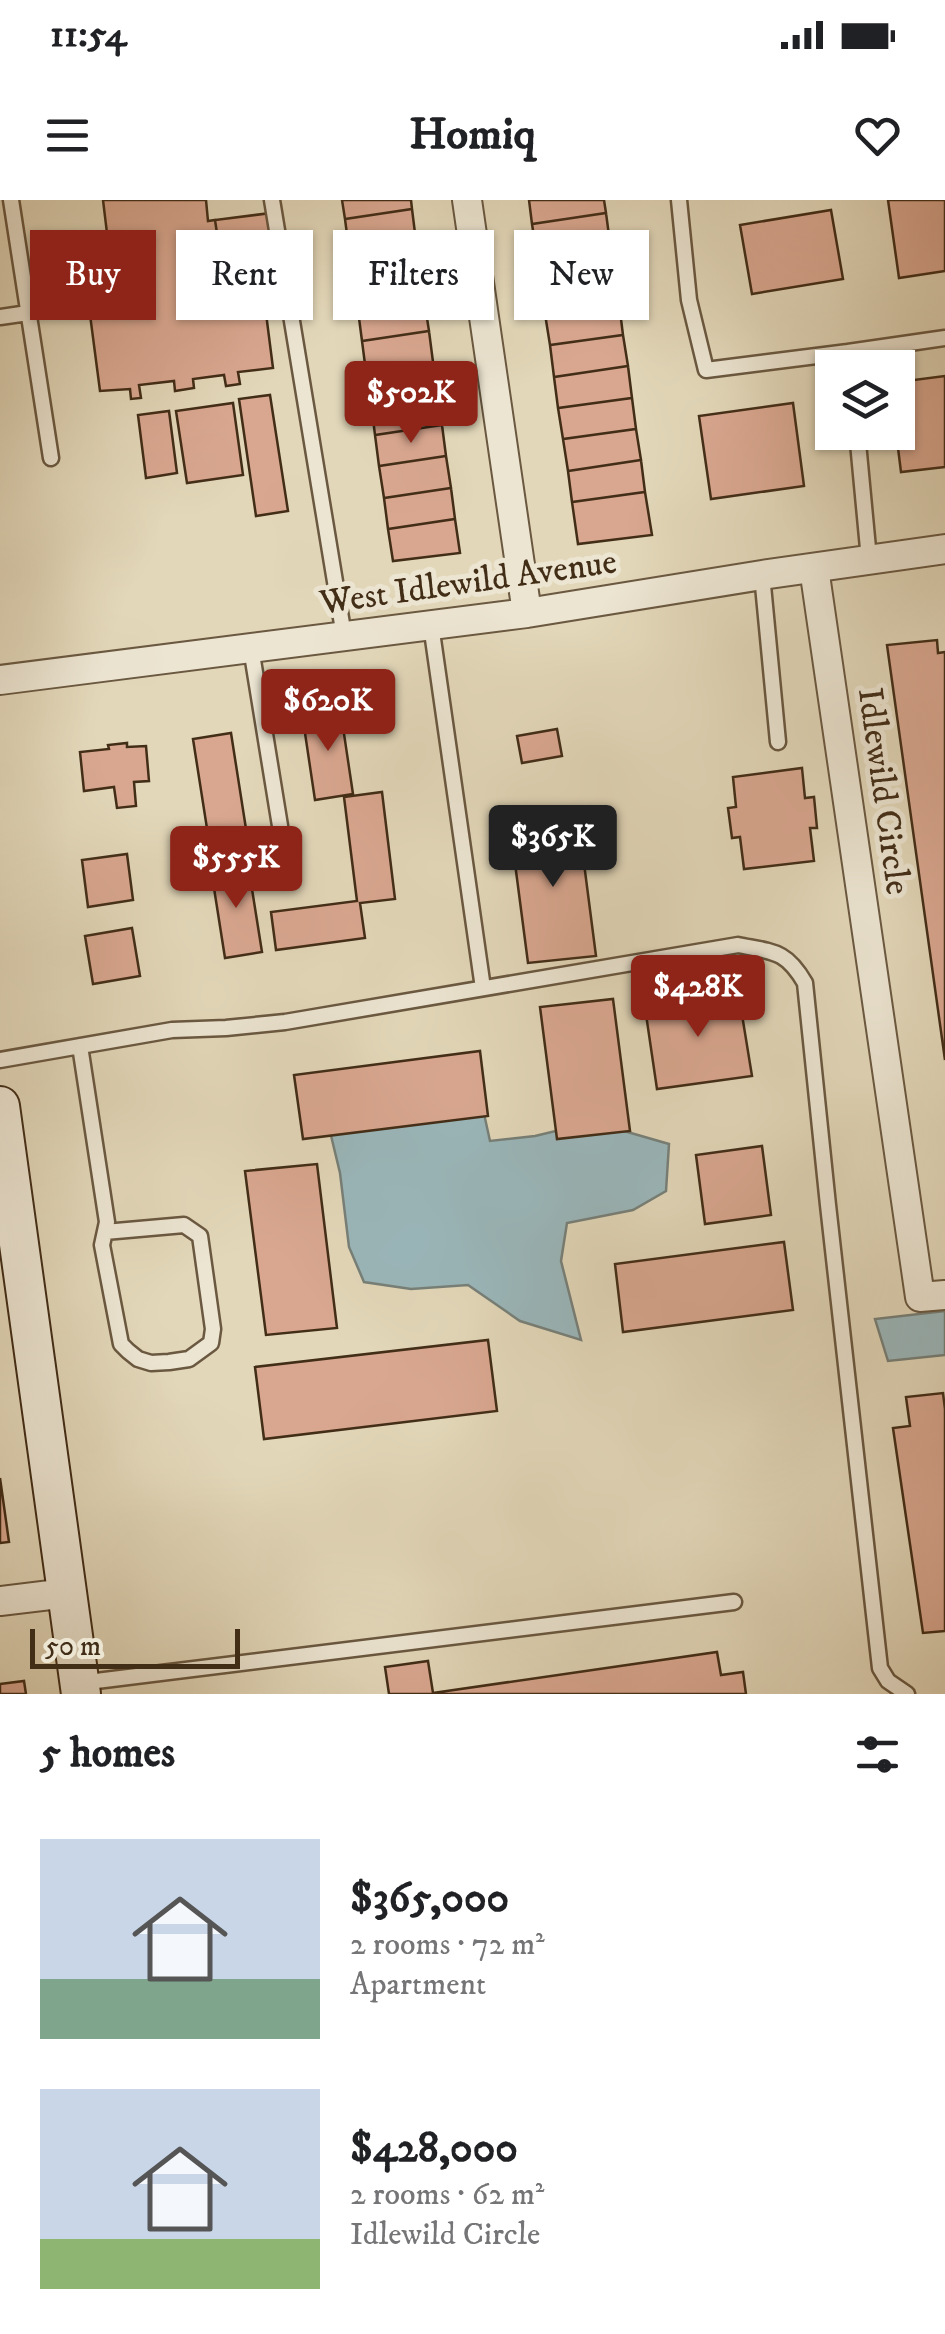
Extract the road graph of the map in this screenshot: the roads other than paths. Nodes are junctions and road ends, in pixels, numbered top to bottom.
1 (10, 200) edge
2 (272, 200) edge
3 (467, 200) edge
4 (679, 200) edge
5 (28, 312) junction
6 (0, 318) edge
7 (945, 338) edge
8 (893, 350) edge
9 (815, 362) edge
10 (858, 450) edge
11 (50, 458) dead end
12 (945, 549) edge
13 (869, 559) junction
14 (814, 568) junction
15 (762, 575) junction
16 (526, 614) junction
17 (432, 625) junction
18 (344, 636) junction
19 (251, 648) junction
20 (0, 680) edge
21 (778, 742) dead end
22 (289, 882) dead end
23 (483, 988) junction
24 (80, 1046) junction
25 (0, 1060) edge
26 (0, 1106) edge
27 (105, 1232) junction
28 (945, 1295) edge
29 (67, 1593) junction
30 (0, 1601) edge
31 (734, 1602) dead end
32 (80, 1689) edge
33 (907, 1694) edge

1 - 5 lane
2 - 18 lane
3 - 16 street
4 - 9 lane
5 - 6 lane
5 - 11 lane
7 - 8 lane
10 - 13 lane
12 - 13 street, West Idlewild Avenue
13 - 14 street, West Idlewild Avenue
14 - 15 street, West Idlewild Avenue
14 - 28 street, Idlewild Circle
15 - 16 street, West Idlewild Avenue
15 - 21 lane
16 - 17 street, West Idlewild Avenue
17 - 18 street, West Idlewild Avenue
17 - 23 lane
18 - 19 street, West Idlewild Avenue
19 - 20 street, West Idlewild Avenue
19 - 22 lane
23 - 24 lane
23 - 33 lane
24 - 25 lane
24 - 27 lane
26 - 29 street
27 - 27 lane
29 - 30 street
29 - 32 street
31 - 32 lane

